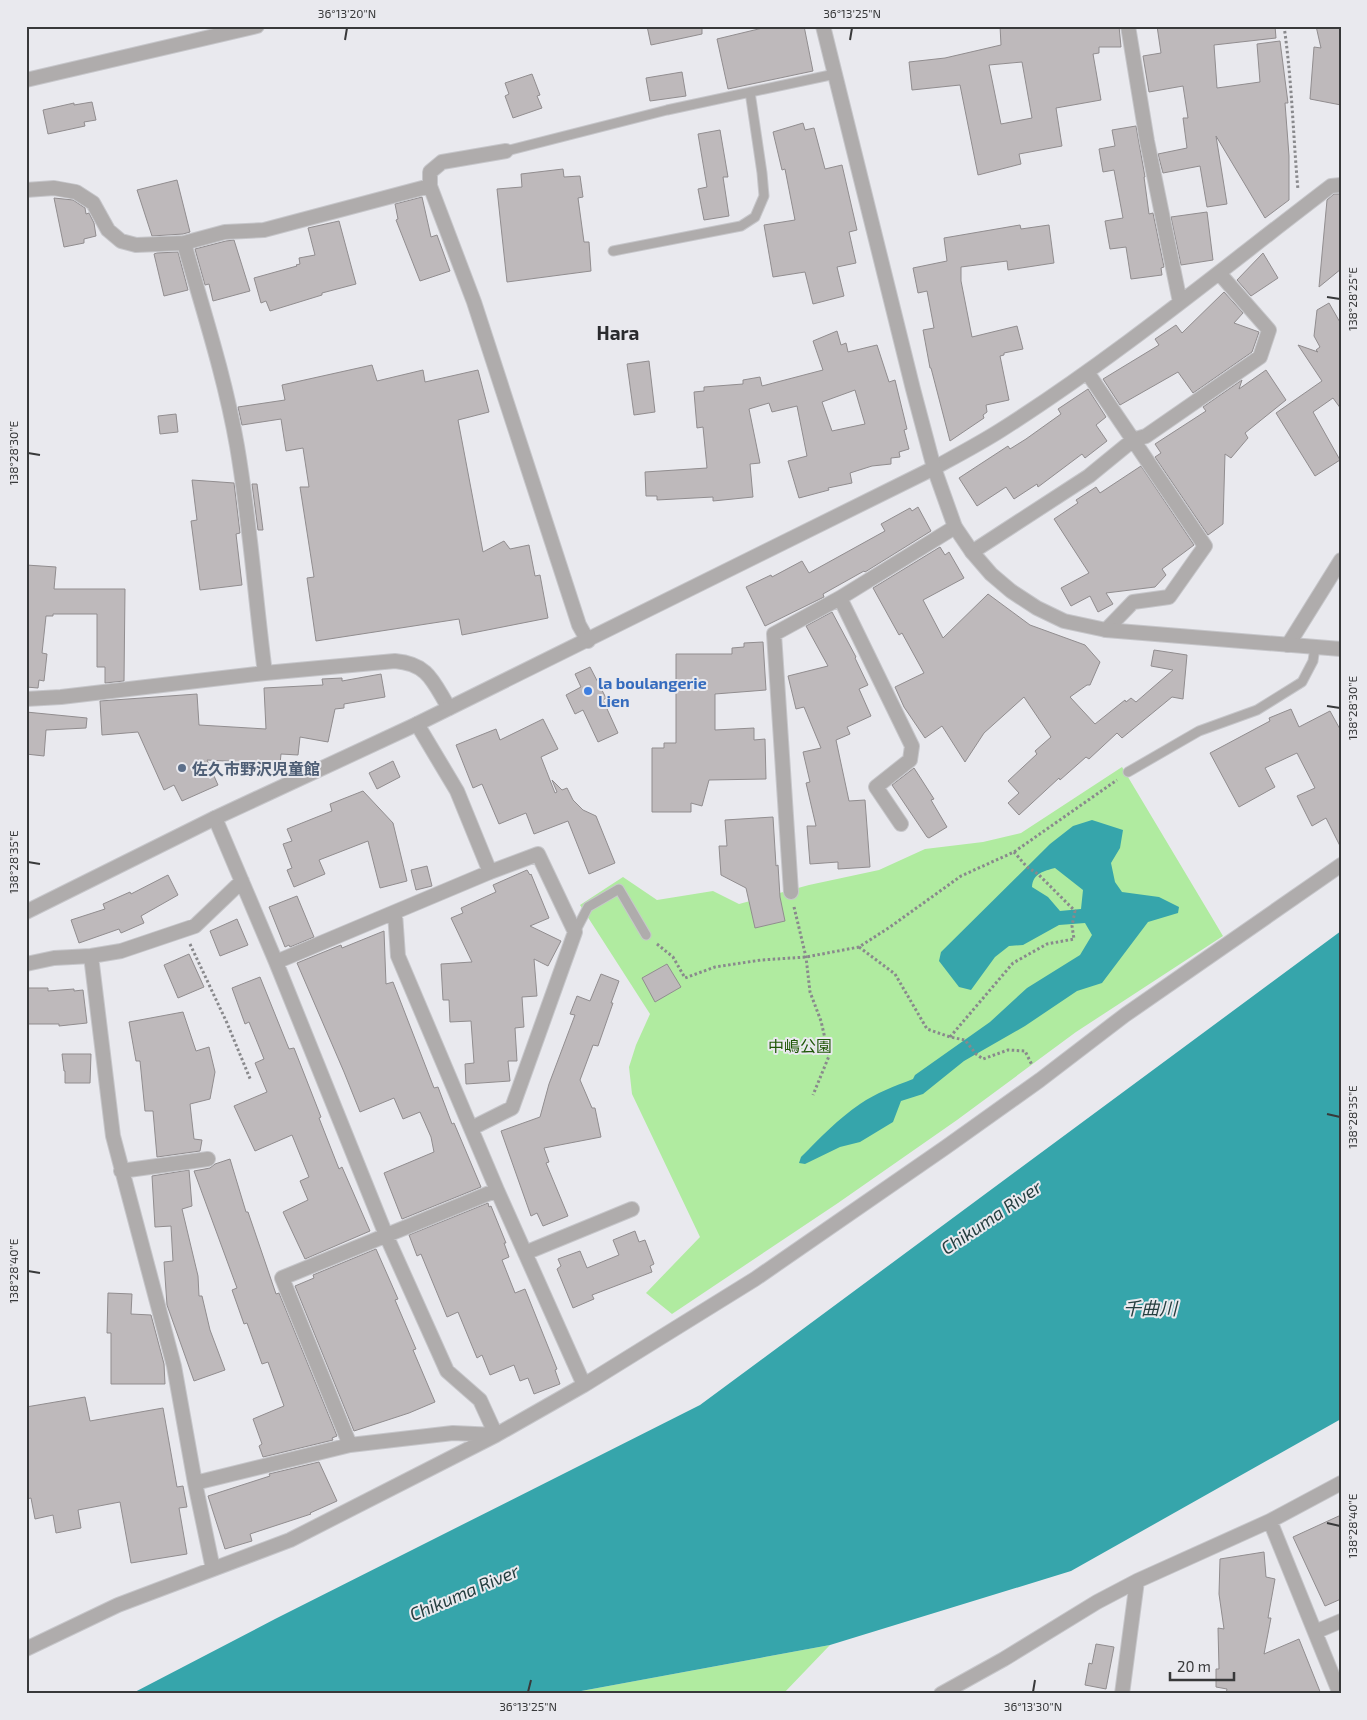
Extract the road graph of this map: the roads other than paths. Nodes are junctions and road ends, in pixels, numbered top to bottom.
1 (257, 26) edge
2 (823, 26) edge
3 (1128, 26) edge
4 (835, 74) junction
5 (26, 80) edge
6 (750, 92) junction
7 (506, 151) joint
8 (1341, 185) edge
9 (430, 186) junction
10 (26, 190) edge
11 (184, 243) junction
12 (613, 251) dead end
13 (1219, 273) junction
14 (1180, 302) junction
15 (1087, 372) junction
16 (1132, 440) junction
17 (934, 468) junction
18 (955, 527) junction
19 (972, 552) junction
20 (1341, 560) edge
21 (840, 598) junction
22 (1106, 630) junction
23 (588, 641) junction
24 (1288, 645) junction
25 (1315, 647) junction
26 (1341, 649) edge
27 (265, 673) junction
28 (26, 699) edge
29 (448, 708) junction
30 (417, 724) junction
31 (1128, 772) road end
32 (215, 818) junction
33 (901, 824) dead end
34 (1341, 865) edge
35 (490, 872) junction
36 (242, 881) junction
37 (791, 892) road end
38 (26, 912) edge
39 (395, 913) junction
40 (575, 932) junction
41 (646, 935) road end
42 (91, 956) junction
43 (276, 962) junction
44 (26, 964) edge
45 (472, 1128) junction
46 (208, 1159) dead end
47 (121, 1171) junction
48 (497, 1190) junction
49 (632, 1209) dead end
50 (386, 1235) junction
51 (525, 1253) junction
52 (584, 1385) junction
53 (496, 1434) junction
54 (350, 1445) junction
55 (195, 1483) junction
56 (1341, 1483) edge
57 (1270, 1521) junction
58 (213, 1569) junction
59 (1138, 1581) junction
60 (1341, 1621) edge
61 (1315, 1632) junction
62 (26, 1649) edge
63 (947, 1690) edge
64 (1122, 1694) edge
65 (1340, 1694) edge

1 - 5 street
2 - 4 street
3 - 14 street
4 - 6 lane
4 - 17 street
6 - 7 lane
6 - 12 lane
7 - 9 street
8 - 13 street
9 - 11 street
9 - 23 street
10 - 11 street
11 - 27 street
13 - 14 street
13 - 16 street
14 - 15 street
15 - 16 street
15 - 17 street
16 - 19 street
16 - 22 street
17 - 18 street
17 - 23 street
18 - 19 street
18 - 21 street
19 - 22 street
20 - 24 street
21 - 33 street
21 - 37 street
22 - 24 street
23 - 29 street
24 - 25 street
25 - 26 street
25 - 31 lane
27 - 28 street
27 - 29 street
29 - 30 street
30 - 32 street
30 - 35 street
32 - 36 street
32 - 38 street
34 - 52 street
35 - 39 street
35 - 40 street
36 - 42 street
36 - 43 street
39 - 43 street
39 - 45 street
40 - 41 lane
40 - 45 street
42 - 44 street
42 - 47 street
43 - 50 street
45 - 48 street
46 - 47 street
47 - 55 street
48 - 50 street
48 - 51 street
49 - 51 street
50 - 53 street
50 - 54 street
51 - 52 street
52 - 53 street
53 - 54 street
53 - 58 street
54 - 55 street
55 - 58 street
56 - 57 street
57 - 59 street
57 - 61 street
58 - 62 street
59 - 63 street
59 - 64 street
60 - 61 street
61 - 65 street

